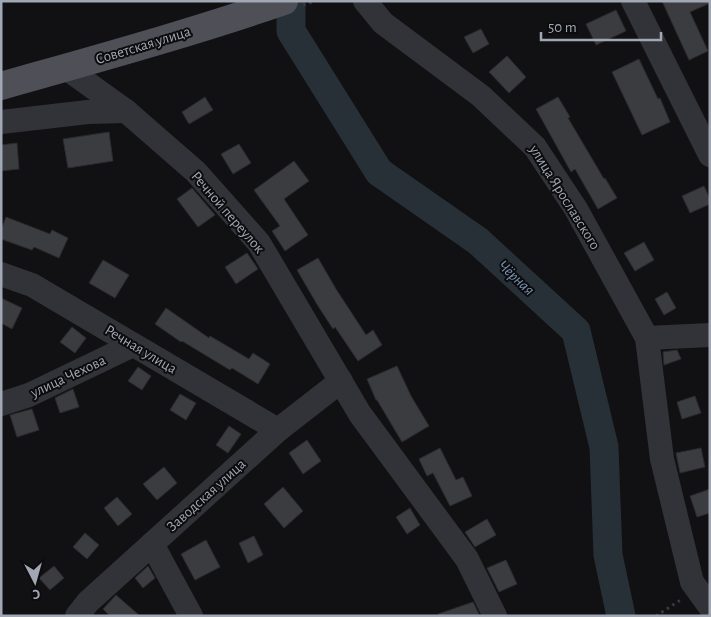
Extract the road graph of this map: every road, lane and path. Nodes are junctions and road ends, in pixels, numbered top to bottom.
1 (284, 1) edge
2 (365, 1) edge
3 (633, 1) edge
4 (66, 68) junction
5 (1, 86) edge
6 (126, 111) junction
7 (1, 122) edge
8 (710, 155) edge
9 (1, 274) edge
10 (710, 335) edge
11 (647, 338) junction
12 (133, 345) junction
13 (341, 381) junction
14 (1, 404) edge
15 (278, 430) junction
16 (152, 544) junction
17 (703, 598) edge
18 (77, 616) edge
19 (191, 616) edge
20 (495, 616) edge
21 (656, 616) edge

1 - 4 main road, Советская улица
2 - 11 street, улица Ярославского
3 - 8 street
4 - 5 main road, Советская улица
4 - 6 street, Речной переулок
6 - 7 street
6 - 13 street, Речной переулок
9 - 12 street, Речная улица
10 - 11 street
11 - 17 street, улица Ярославского
12 - 14 street, улица Чехова
12 - 15 street, Речная улица
13 - 15 street, Заводская улица
13 - 20 street
15 - 16 street, Заводская улица
16 - 18 street, Заводская улица
16 - 19 street
17 - 21 path

